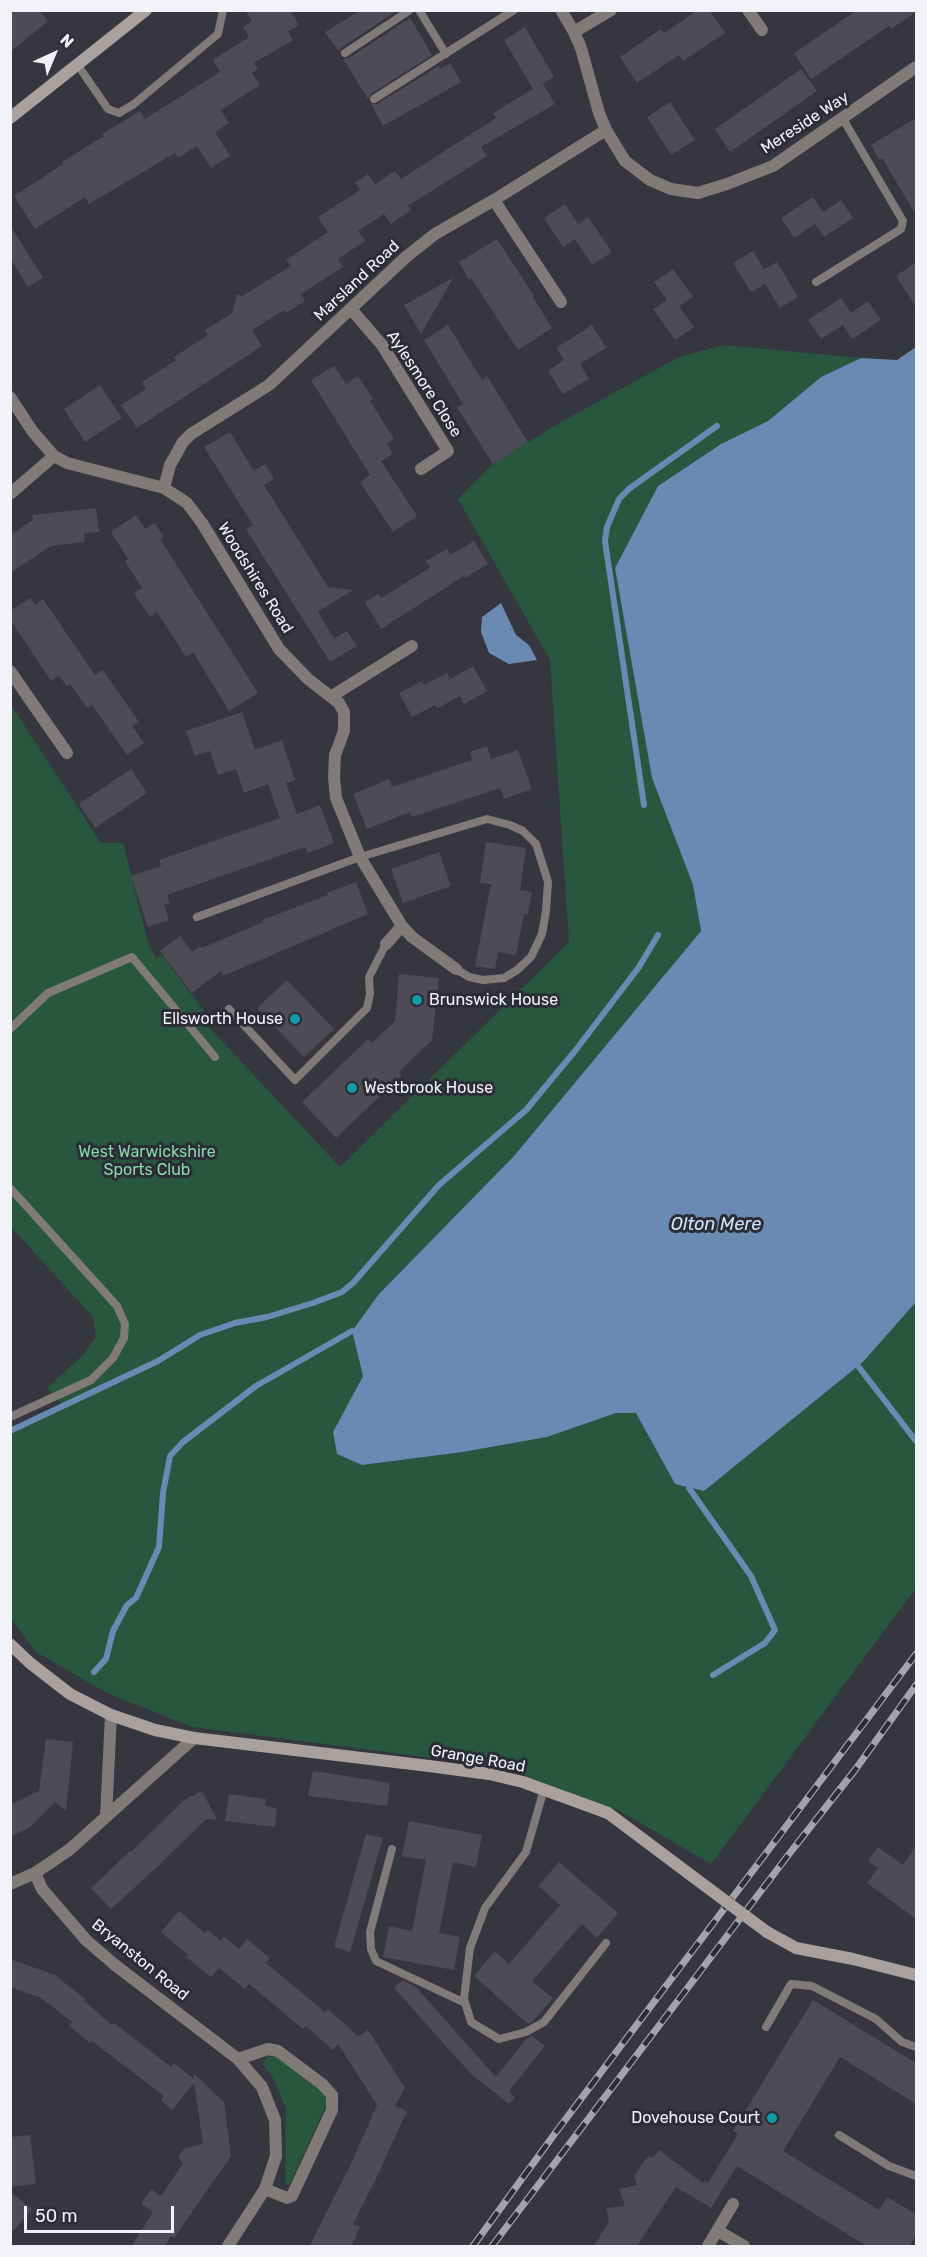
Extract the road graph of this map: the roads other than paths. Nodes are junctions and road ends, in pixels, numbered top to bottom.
1 (146, 10) edge
2 (223, 10) edge
3 (410, 10) edge
4 (419, 10) edge
5 (514, 10) edge
6 (561, 10) edge
7 (611, 10) edge
8 (748, 10) edge
9 (762, 30) dead end
10 (574, 32) junction
11 (345, 53) dead end
12 (446, 54) junction
13 (78, 64) junction
14 (916, 67) edge
15 (374, 99) dead end
16 (10, 118) edge
17 (843, 119) junction
18 (606, 130) junction
19 (494, 200) junction
20 (816, 282) dead end
21 (561, 302) dead end
22 (351, 309) junction
23 (10, 397) edge
24 (54, 456) junction
25 (421, 469) dead end
26 (164, 488) junction
27 (10, 494) edge
28 (412, 646) dead end
29 (10, 671) edge
30 (332, 696) junction
31 (67, 753) dead end
32 (360, 858) junction
33 (197, 917) dead end
34 (402, 926) junction
35 (386, 944) joint
36 (456, 969) joint
37 (229, 1009) dead end
38 (10, 1029) edge
39 (215, 1057) dead end
40 (10, 1188) edge
41 (10, 1418) edge
42 (10, 1644) edge
43 (111, 1715) junction
44 (194, 1738) junction
45 (544, 1789) junction
46 (106, 1817) junction
47 (392, 1849) dead end
48 (35, 1873) junction
49 (10, 1884) edge
50 (606, 1943) dead end
51 (916, 1975) edge
52 (465, 2002) junction
53 (766, 2027) dead end
54 (916, 2047) edge
55 (238, 2059) junction
56 (839, 2135) dead end
57 (916, 2176) edge
58 (265, 2189) junction
59 (733, 2204) dead end
60 (718, 2231) junction
61 (228, 2247) edge
62 (708, 2247) edge
63 (744, 2247) edge

1 - 13 street
2 - 13 lane
3 - 11 lane
4 - 12 lane
5 - 12 lane
6 - 10 street, Mereside Way
7 - 10 street
8 - 9 street
10 - 18 street, Mereside Way
12 - 15 lane
13 - 16 street
14 - 17 street, Mereside Way
17 - 18 street, Mereside Way
17 - 20 lane
18 - 19 street, Marsland Road
19 - 21 street
19 - 22 street, Marsland Road
22 - 25 street, Aylesmore Close
22 - 26 street, Marsland Road
23 - 24 street, Woodshires Road
24 - 26 street, Woodshires Road
24 - 27 street
26 - 30 street, Woodshires Road
28 - 30 street
29 - 31 street
30 - 32 street, Woodshires Road
32 - 33 lane, Woodshires Road
32 - 34 street, Woodshires Road
32 - 36 lane, Woodshires Road
34 - 35 street
34 - 36 street, Woodshires Road
35 - 37 lane
38 - 39 lane
40 - 41 lane
42 - 43 street, Grange Road
43 - 44 street, Grange Road
43 - 46 street
44 - 45 street, Grange Road
44 - 46 street
45 - 51 street, Grange Road, bridge
45 - 52 lane
46 - 48 street
47 - 52 lane
48 - 49 street
48 - 55 street, Bryanston Road
50 - 52 lane
53 - 54 lane
55 - 58 street, Bryanston Road
55 - 58 street
56 - 57 lane
58 - 61 street, Bryanston Road
59 - 60 street
60 - 62 street
60 - 63 street

